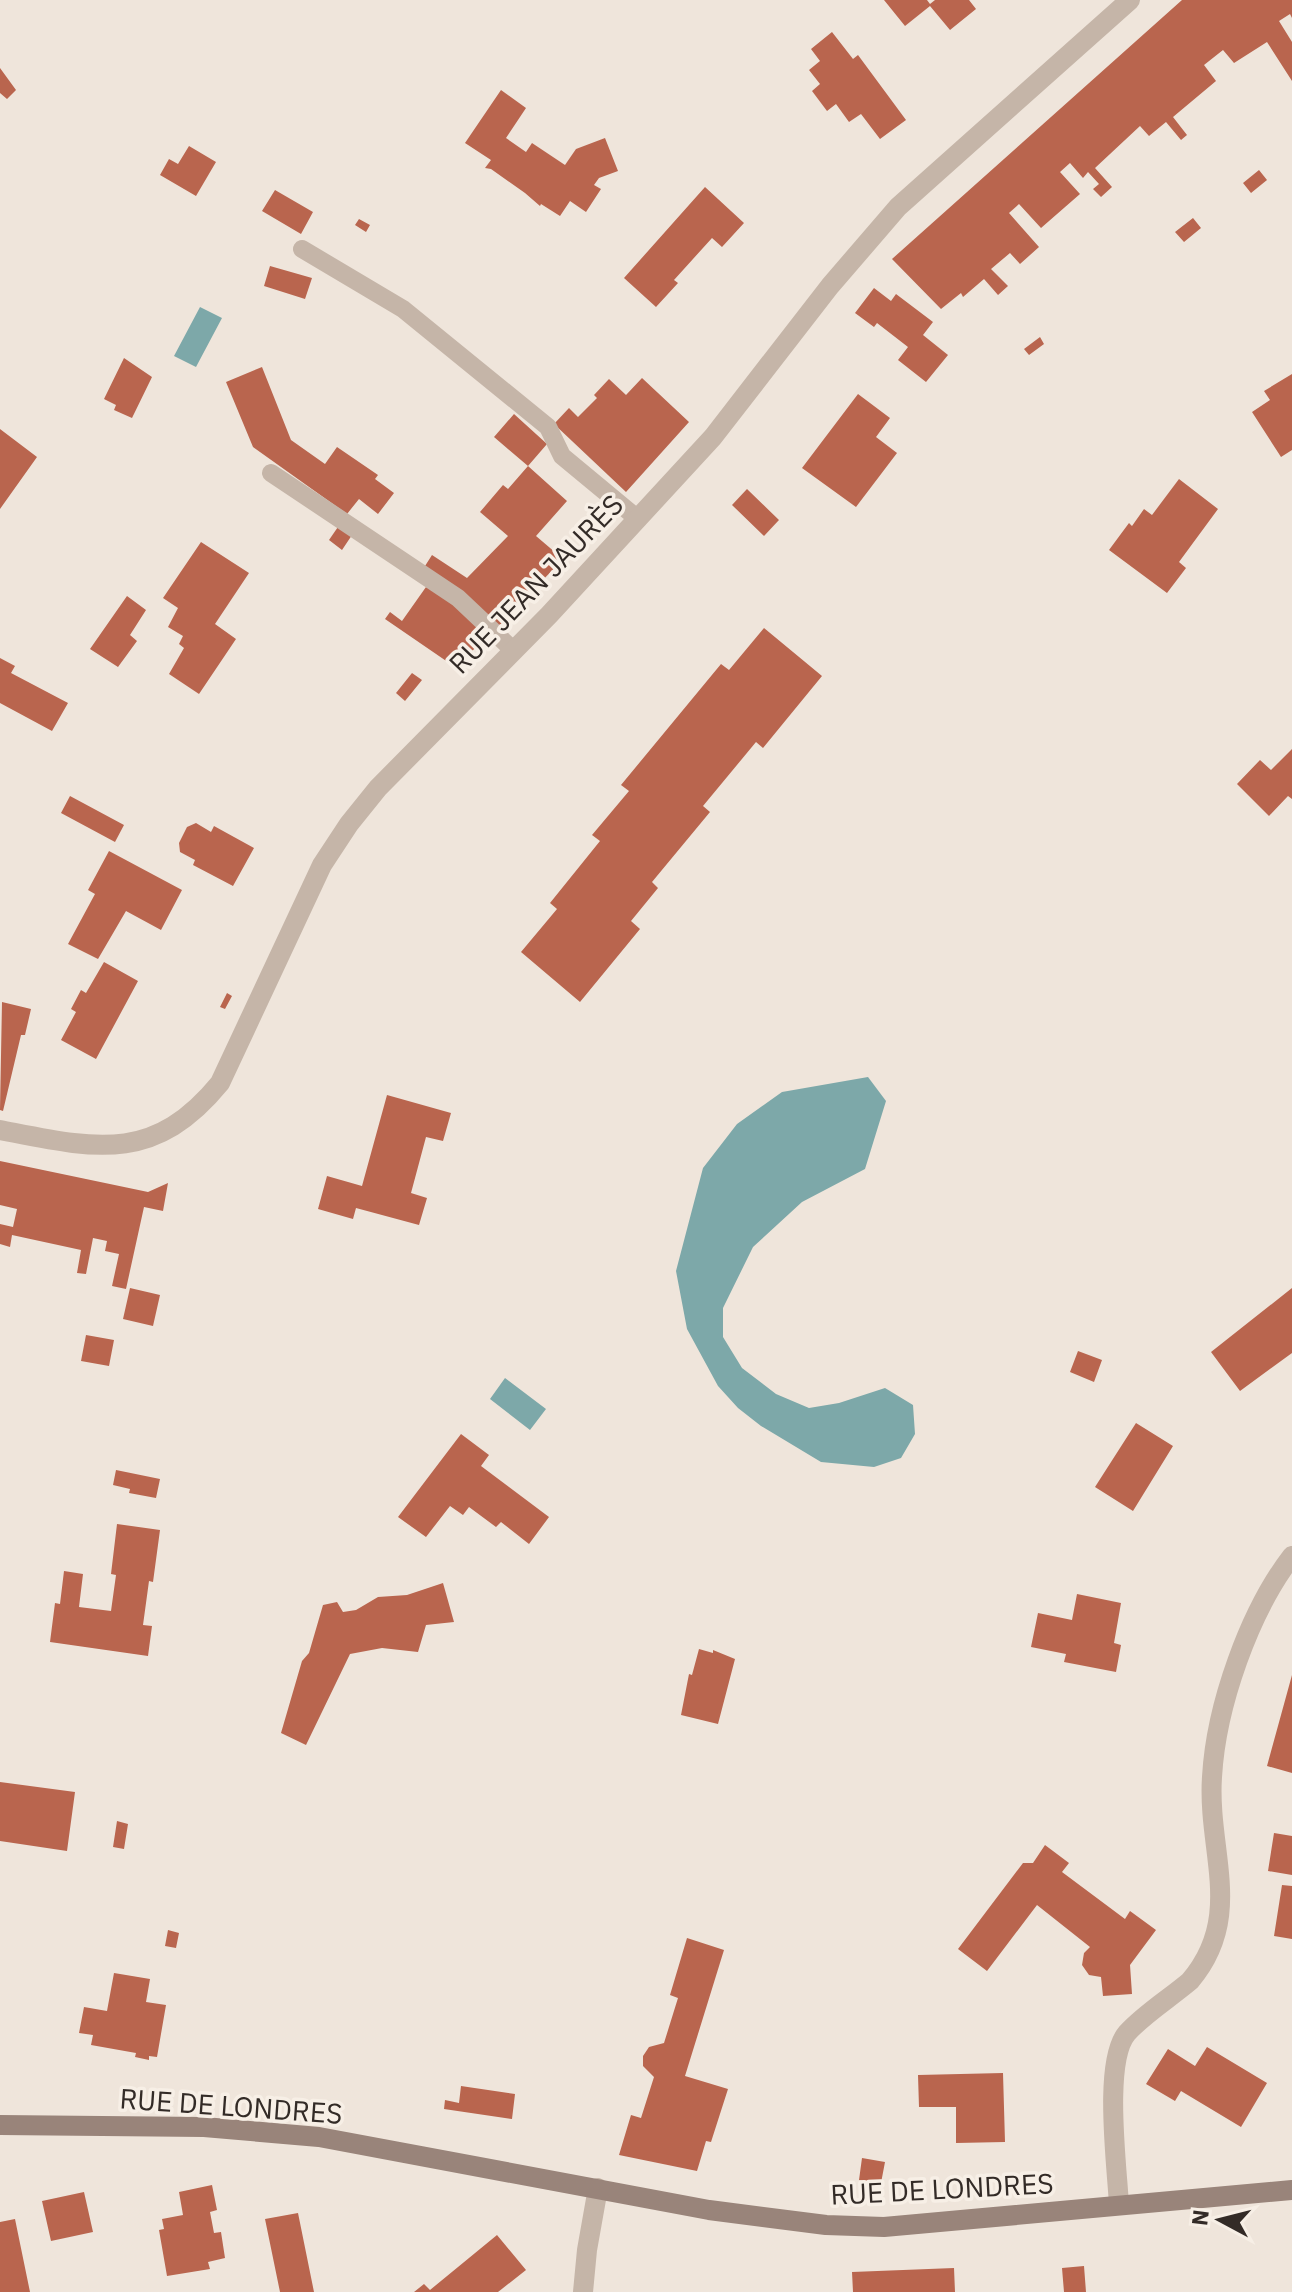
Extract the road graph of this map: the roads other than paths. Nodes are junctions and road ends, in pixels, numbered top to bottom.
1 (1130, 0) edge
2 (302, 249) dead end
3 (271, 473) dead end
4 (638, 519) junction
5 (513, 650) junction
6 (0, 1130) edge
7 (1292, 1556) edge
8 (0, 2125) edge
9 (598, 2188) junction
10 (1292, 2190) edge
11 (1119, 2205) junction
12 (583, 2292) edge

1 - 4 street, RUE JEAN JAURÈS
2 - 4 lane
3 - 5 lane
4 - 5 street, RUE JEAN JAURÈS
5 - 6 street, RUE JEAN JAURÈS
7 - 11 street
8 - 9 main road, RUE DE LONDRES
9 - 11 main road, RUE DE LONDRES
9 - 12 street
10 - 11 main road, RUE DE LONDRES

